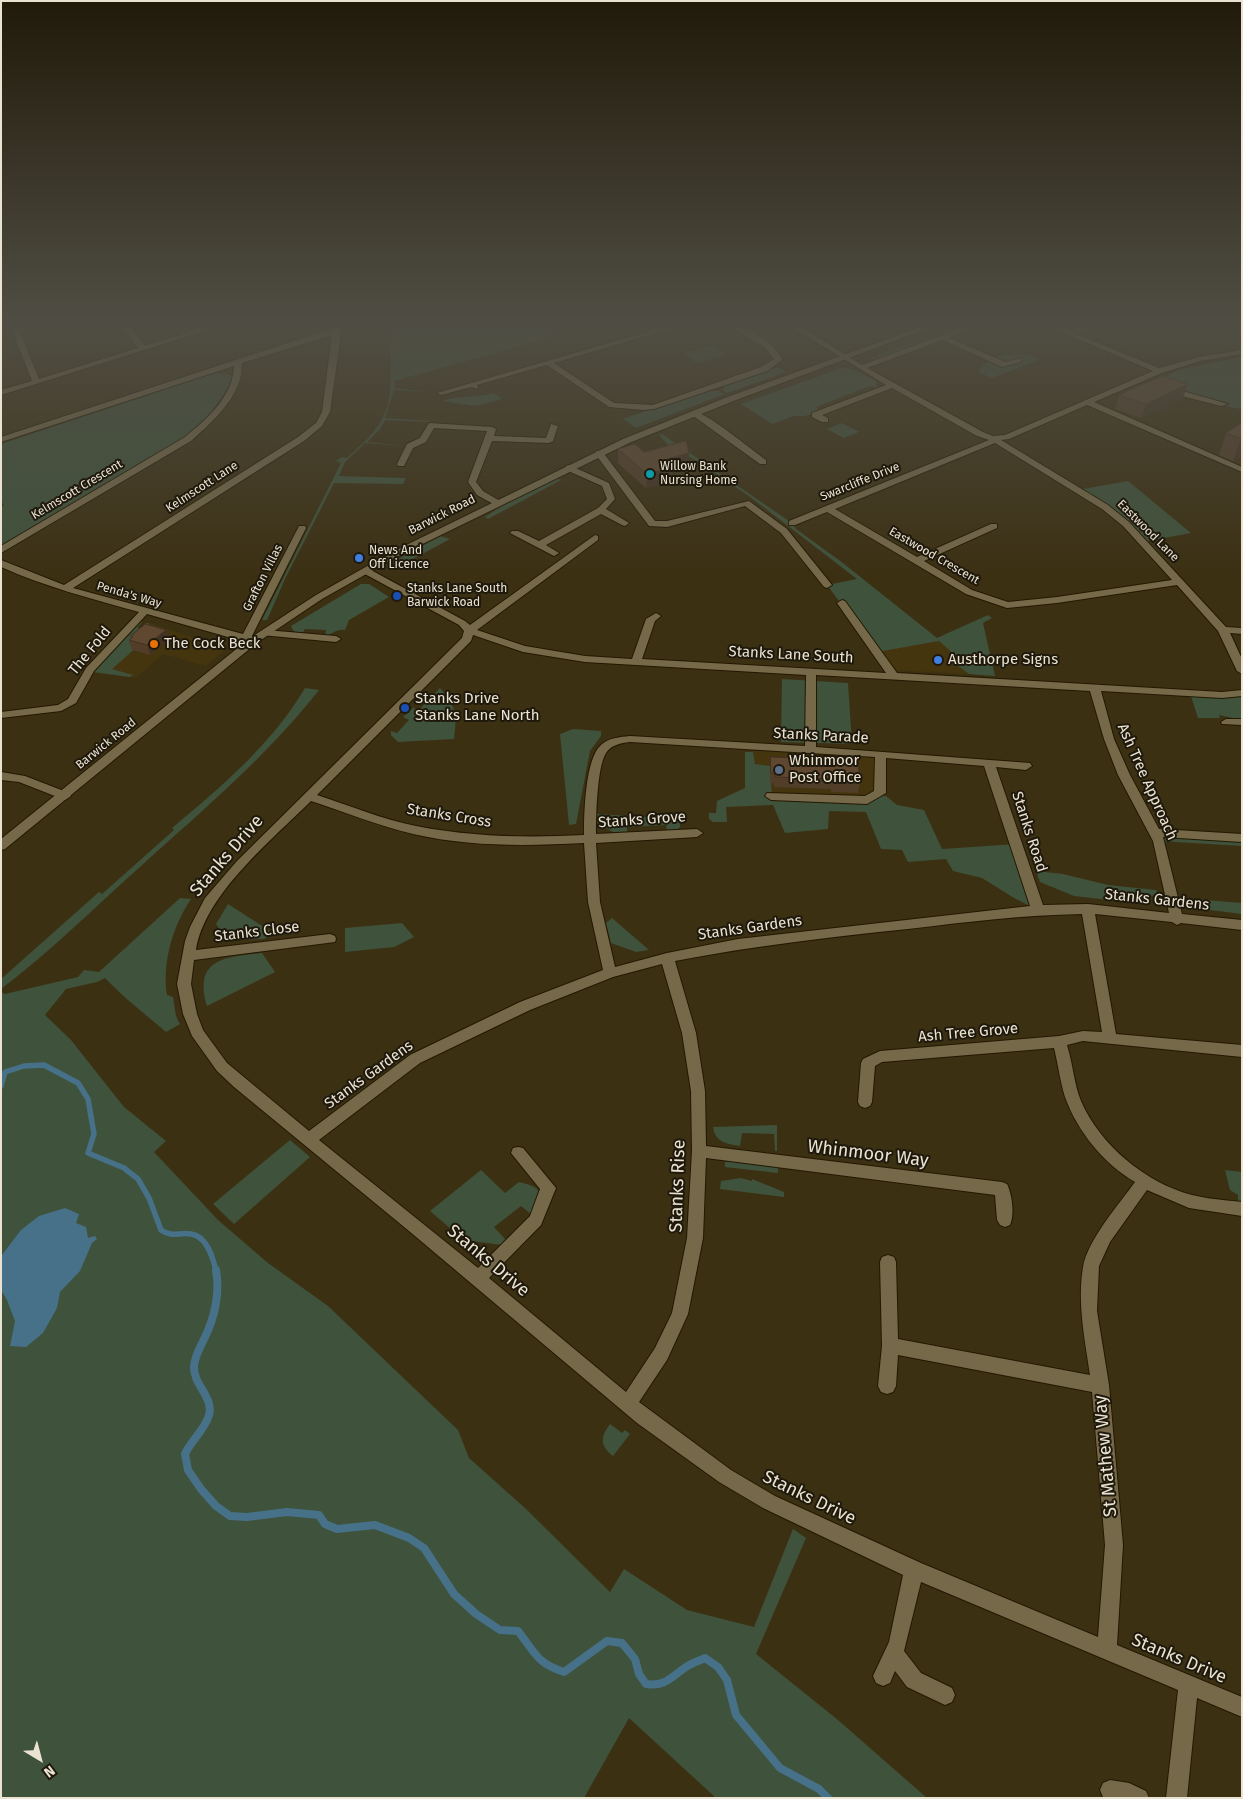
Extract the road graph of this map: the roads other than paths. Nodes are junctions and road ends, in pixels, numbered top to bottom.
1 (90, 411) edge
2 (216, 411) edge
3 (326, 411) edge
4 (703, 411) edge
5 (826, 411) edge
6 (937, 411) edge
7 (1066, 411) edge
8 (1107, 411) edge
9 (695, 414) junction
10 (825, 420) dead end
11 (554, 426) dead end
12 (490, 438) junction
13 (1, 440) edge
14 (993, 440) junction
15 (599, 453) junction
16 (772, 458) dead end
17 (401, 464) dead end
18 (569, 468) junction
19 (1242, 470) edge
20 (497, 503) junction
21 (829, 509) junction
22 (601, 510) junction
23 (626, 523) dead end
24 (792, 523) dead end
25 (994, 526) dead end
26 (302, 528) dead end
27 (515, 533) dead end
28 (595, 538) dead end
29 (539, 545) junction
30 (1, 550) edge
31 (554, 553) dead end
32 (917, 561) junction
33 (1, 563) edge
34 (366, 571) junction
35 (1181, 582) junction
36 (827, 585) dead end
37 (65, 589) junction
38 (842, 603) dead end
39 (144, 612) junction
40 (656, 616) dead end
41 (469, 630) junction
42 (1223, 630) junction
43 (1242, 631) edge
44 (265, 633) junction
45 (337, 639) dead end
46 (250, 640) junction
47 (636, 661) junction
48 (1242, 671) edge
49 (811, 672) junction
50 (892, 676) junction
51 (1094, 688) junction
52 (1238, 694) edge
53 (1, 715) edge
54 (1226, 722) dead end
55 (1242, 722) edge
56 (810, 750) junction
57 (881, 754) junction
58 (990, 764) junction
59 (1026, 766) dead end
60 (1, 776) edge
61 (65, 796) junction
62 (308, 796) junction
63 (771, 796) dead end
64 (697, 833) dead end
65 (1156, 833) junction
66 (1242, 838) edge
67 (588, 840) junction
68 (1, 846) edge
69 (1088, 909) junction
70 (1038, 910) junction
71 (1176, 920) junction
72 (1242, 925) edge
73 (330, 939) dead end
74 (188, 956) junction
75 (668, 958) junction
76 (610, 973) junction
77 (1110, 1037) junction
78 (1059, 1042) junction
79 (1242, 1051) edge
80 (866, 1102) dead end
81 (309, 1139) junction
82 (699, 1151) junction
83 (518, 1153) dead end
84 (1144, 1182) junction
85 (1242, 1209) edge
86 (1005, 1220) dead end
87 (888, 1262) dead end
88 (478, 1279) junction
89 (890, 1346) junction
90 (1100, 1385) junction
91 (888, 1386) dead end
92 (628, 1404) junction
93 (914, 1570) junction
94 (1107, 1651) junction
95 (894, 1653) junction
96 (882, 1676) dead end
97 (1188, 1686) junction
98 (945, 1695) dead end
99 (1242, 1707) edge
100 (1110, 1790) dead end
101 (1140, 1798) edge
102 (1176, 1798) edge

1 - 13 street
2 - 30 street, Kelmscott Crescent
3 - 37 street, Kelmscott Lane
4 - 9 street, Barwick Road
5 - 10 street
6 - 14 street, Eastwood Lane
7 - 14 street, Swarcliffe Drive
8 - 19 street
9 - 15 street, Barwick Road
9 - 16 street
11 - 12 street
12 - 17 street
12 - 20 street
14 - 21 street, Swarcliffe Drive
14 - 35 street, Eastwood Lane
15 - 18 street, Barwick Road
15 - 36 street
18 - 20 street, Barwick Road
18 - 22 street
20 - 34 street, Barwick Road
21 - 24 street, Swarcliffe Drive
21 - 32 street, Eastwood Crescent
22 - 23 street
22 - 29 street
25 - 32 street
26 - 46 street, Grafton Villas
27 - 29 street
28 - 41 street
29 - 31 street
32 - 35 street, Eastwood Crescent
33 - 37 street, Penda's Way
34 - 41 street, Stanks Lane South
34 - 44 street, Barwick Road
35 - 42 street, Eastwood Lane
37 - 39 street, Penda's Way
38 - 50 street
39 - 46 street, Penda's Way
39 - 53 street, The Fold
40 - 47 street
41 - 47 street, Stanks Lane South
41 - 62 street, Stanks Drive
42 - 43 street
42 - 48 street, Eastwood Lane
44 - 45 street
44 - 46 street, Barwick Road
46 - 61 street, Barwick Road
47 - 49 street, Stanks Lane South
49 - 50 street, Stanks Lane South
49 - 56 street
50 - 51 street, Stanks Lane South
51 - 52 street, Stanks Lane South
51 - 65 street, Ash Tree Approach
54 - 55 street
56 - 57 street, Stanks Parade
56 - 67 street, Stanks Parade
57 - 58 street, Stanks Parade
57 - 63 street
58 - 59 street, Stanks Parade
58 - 70 street, Stanks Road
60 - 61 street
61 - 68 street, Barwick Road
62 - 67 street, Stanks Cross
62 - 74 street, Stanks Drive
64 - 67 street, Stanks Grove
65 - 66 street
65 - 71 street, Ash Tree Approach
67 - 76 street
69 - 70 street, Stanks Gardens
69 - 71 street, Stanks Gardens
69 - 77 street
70 - 75 street, Stanks Gardens
71 - 72 street, Stanks Gardens
73 - 74 street, Stanks Close
74 - 81 street, Stanks Drive
75 - 76 street, Stanks Gardens
75 - 82 street, Stanks Rise
76 - 81 street, Stanks Gardens
77 - 78 street, Ash Tree Grove
77 - 79 street, Ash Tree Grove
78 - 80 street, Ash Tree Grove
78 - 84 street
81 - 88 street, Stanks Drive
82 - 86 street, Whinmoor Way
82 - 92 street, Stanks Rise
83 - 88 street
84 - 85 street
84 - 90 street
87 - 89 street
88 - 92 street, Stanks Drive
89 - 90 street, St Mathew Way
89 - 91 street
90 - 94 street, St Mathew Way
92 - 93 street, Stanks Drive
93 - 94 street, Stanks Drive
93 - 95 street
94 - 97 street, Stanks Drive
95 - 96 street
95 - 98 street
97 - 99 street, Stanks Drive
97 - 102 street
100 - 101 street

